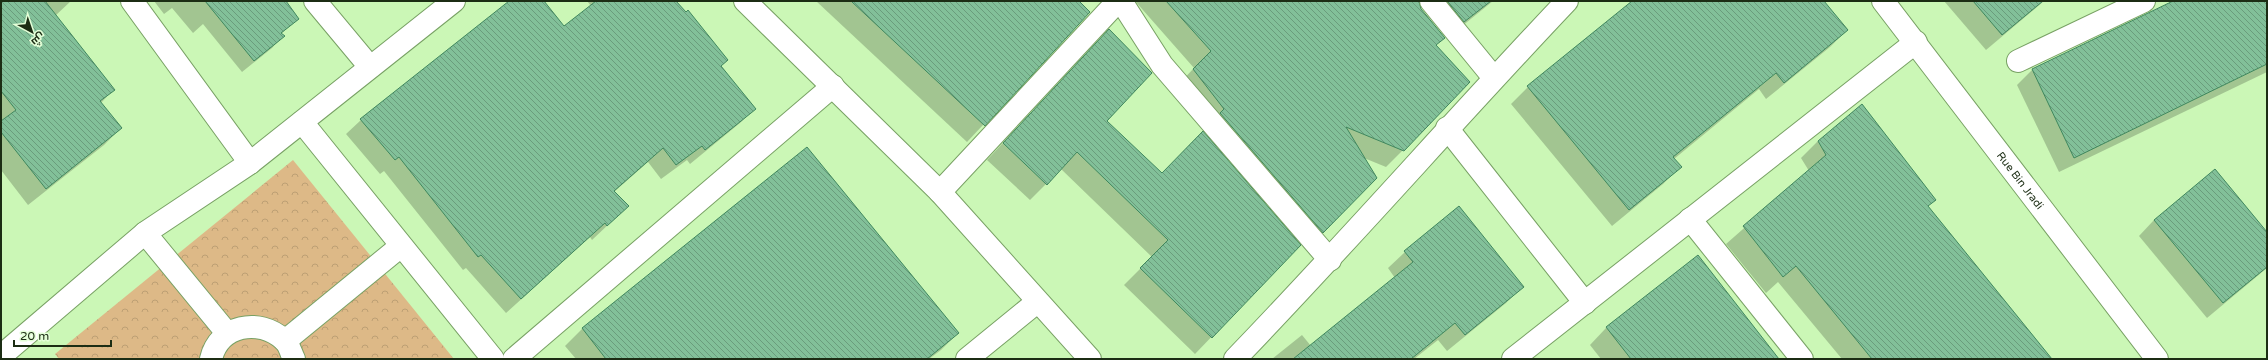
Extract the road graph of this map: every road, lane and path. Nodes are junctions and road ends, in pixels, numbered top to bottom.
1 (132, 1) edge
2 (315, 1) edge
3 (454, 1) edge
4 (745, 1) edge
5 (1118, 1) edge
6 (1121, 1) edge
7 (1431, 1) edge
8 (1567, 1) edge
9 (1883, 1) edge
10 (2144, 1) edge
11 (1916, 42) junction
12 (2018, 61) dead end
13 (370, 67) junction
14 (1494, 78) junction
15 (833, 86) junction
16 (302, 122) junction
17 (1448, 128) junction
18 (250, 163) junction
19 (940, 192) junction
20 (1690, 219) junction
21 (145, 233) junction
22 (401, 246) junction
23 (1330, 260) junction
24 (1037, 302) junction
25 (1585, 303) junction
26 (227, 333) junction
27 (290, 350) edge
28 (1, 356) edge
29 (211, 359) edge
30 (493, 359) edge
31 (514, 359) edge
32 (967, 359) edge
33 (1090, 359) edge
34 (1235, 359) edge
35 (1513, 359) edge
36 (1802, 359) edge
37 (2157, 359) edge

1 - 18 street
2 - 13 street
3 - 13 street
4 - 15 street
5 - 19 street
6 - 23 street
7 - 14 street
8 - 14 street
9 - 11 street, Rue Bin Jradi
10 - 12 street
11 - 20 street
11 - 37 street, Rue Bin Jradi
13 - 16 street
14 - 17 street
15 - 19 street
15 - 31 street
16 - 18 street
16 - 22 street
17 - 23 street
17 - 25 street
18 - 21 street
19 - 24 street
20 - 25 street
20 - 36 street
21 - 26 street
21 - 28 street
22 - 27 street
22 - 30 street
23 - 34 street
24 - 32 street
24 - 33 street
25 - 35 street
26 - 27 street
26 - 29 street

